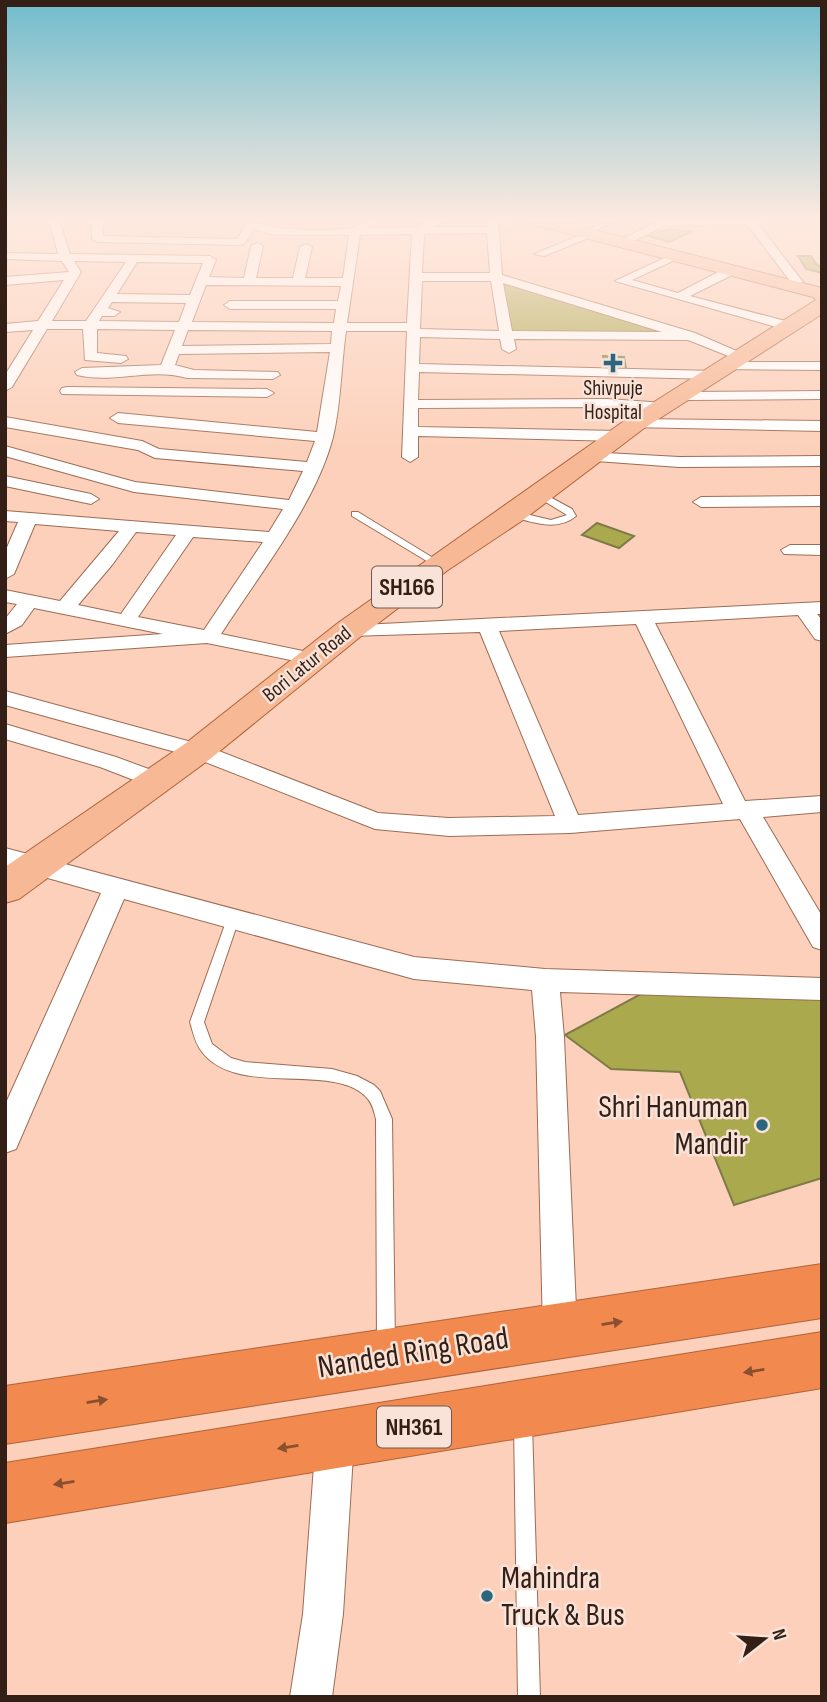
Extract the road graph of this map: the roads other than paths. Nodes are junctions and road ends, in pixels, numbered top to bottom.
1 (57, 299) edge
2 (107, 299) edge
3 (194, 299) edge
4 (344, 299) edge
5 (415, 299) edge
6 (500, 299) edge
7 (571, 299) edge
8 (682, 299) edge
9 (813, 299) edge
10 (230, 305) dead end
11 (343, 305) junction
12 (99, 312) junction
13 (188, 313) junction
14 (46, 319) junction
15 (90, 326) junction
16 (183, 326) junction
17 (339, 326) junction
18 (5, 328) edge
19 (413, 330) junction
20 (506, 335) junction
21 (690, 337) junction
22 (336, 348) junction
23 (279, 349) junction
24 (749, 354) junction
25 (170, 359) junction
26 (21, 361) junction
27 (5, 362) edge
28 (822, 366) edge
29 (412, 368) junction
30 (515, 370) junction
31 (82, 372) dead end
32 (273, 375) junction
33 (6, 385) edge
34 (267, 393) junction
35 (822, 395) edge
36 (674, 401) junction
37 (411, 404) junction
38 (118, 418) dead end
39 (5, 422) edge
40 (262, 422) junction
41 (171, 424) junction
42 (822, 426) edge
43 (626, 430) junction
44 (410, 431) junction
45 (325, 437) junction
46 (5, 451) edge
47 (410, 457) dead end
48 (588, 457) junction
49 (797, 461) junction
50 (822, 461) edge
51 (312, 467) junction
52 (5, 481) edge
53 (539, 494) junction
54 (822, 494) edge
55 (90, 499) dead end
56 (822, 501) edge
57 (701, 502) dead end
58 (292, 505) junction
59 (355, 514) dead end
60 (513, 514) junction
61 (5, 516) edge
62 (28, 519) junction
63 (132, 525) junction
64 (189, 530) junction
65 (273, 538) junction
66 (790, 550) dead end
67 (822, 550) edge
68 (438, 564) junction
69 (5, 574) edge
70 (5, 596) edge
71 (29, 601) junction
72 (65, 608) junction
73 (813, 609) edge
74 (643, 618) junction
75 (126, 620) junction
76 (487, 625) junction
77 (5, 628) edge
78 (349, 630) junction
79 (822, 635) edge
80 (209, 637) junction
81 (5, 651) edge
82 (315, 659) junction
83 (5, 698) edge
84 (5, 731) edge
85 (198, 751) junction
86 (156, 781) junction
87 (822, 804) edge
88 (741, 809) junction
89 (570, 824) junction
90 (5, 858) edge
91 (37, 866) junction
92 (5, 888) edge
93 (116, 888) junction
94 (233, 919) junction
95 (822, 940) edge
96 (545, 981) junction
97 (822, 989) edge
98 (5, 1139) edge
99 (822, 1291) edge
100 (559, 1331) junction
101 (386, 1357) junction
102 (822, 1360) edge
103 (522, 1409) junction
104 (5, 1415) edge
105 (335, 1439) junction
106 (5, 1493) edge
107 (311, 1697) edge
108 (529, 1697) edge

1 - 14 street
2 - 12 street
3 - 13 street
4 - 11 street
5 - 19 street
6 - 20 street
7 - 21 street
8 - 24 street
9 - 24 main road, Bori Latur Road / SH166
10 - 11 street
11 - 17 street
12 - 13 street
12 - 14 street
12 - 15 street
13 - 16 street
14 - 15 street
14 - 18 street
14 - 26 street
15 - 16 street
15 - 25 street
16 - 17 street
16 - 25 street
17 - 19 street
17 - 22 street
19 - 20 street
19 - 29 street
20 - 21 street
20 - 30 street
21 - 24 street
22 - 23 street
22 - 45 street
23 - 25 street
23 - 32 street
24 - 28 street
24 - 30 street
24 - 36 main road, Bori Latur Road / SH166
25 - 31 street
25 - 32 street
26 - 27 street
26 - 33 street
29 - 30 street
29 - 37 street
32 - 34 street
34 - 40 street
34 - 41 street
35 - 36 street
36 - 37 street
36 - 43 main road, Bori Latur Road / SH166
37 - 44 street
38 - 41 street
39 - 51 street
40 - 41 street
40 - 45 street
42 - 43 street
43 - 44 street
43 - 48 main road, Bori Latur Road / SH166
44 - 47 street
45 - 51 street
46 - 58 street
48 - 49 street
48 - 53 main road, Bori Latur Road / SH166
49 - 50 street
49 - 54 street
51 - 58 street
52 - 55 street
53 - 60 main road, Bori Latur Road / SH166
53 - 60 lane
56 - 57 street
58 - 65 street
59 - 68 lane
60 - 68 main road, Bori Latur Road / SH166
61 - 62 street
62 - 63 street
62 - 69 street
63 - 64 street
63 - 72 street
64 - 65 street
64 - 75 street
65 - 80 street
66 - 67 street
68 - 78 main road, Bori Latur Road / SH166
70 - 71 street
71 - 72 street
71 - 77 street
72 - 75 street
73 - 74 street
73 - 79 street
74 - 76 street
74 - 88 street
75 - 80 street
76 - 78 street
76 - 89 street
78 - 82 main road, Bori Latur Road / SH166
80 - 81 street
80 - 82 street
82 - 85 main road, Bori Latur Road / SH166
83 - 85 street
84 - 86 street
85 - 86 main road, Bori Latur Road / SH166
85 - 89 street
86 - 91 main road, Bori Latur Road / SH166
87 - 88 street
88 - 89 street
88 - 95 street
90 - 91 street
91 - 92 main road, Bori Latur Road / SH166
91 - 93 street
93 - 94 street
93 - 98 street
94 - 96 street
94 - 101 lane
96 - 97 street
96 - 100 street
100 -> 99 highway, Nanded Ring Road
100 - 101 highway, Nanded Ring Road
104 -> 101 highway, Nanded Ring Road
102 -> 103 highway, NH361
103 - 105 highway, NH361
103 - 108 lane
105 -> 106 highway, NH361
105 - 107 street

